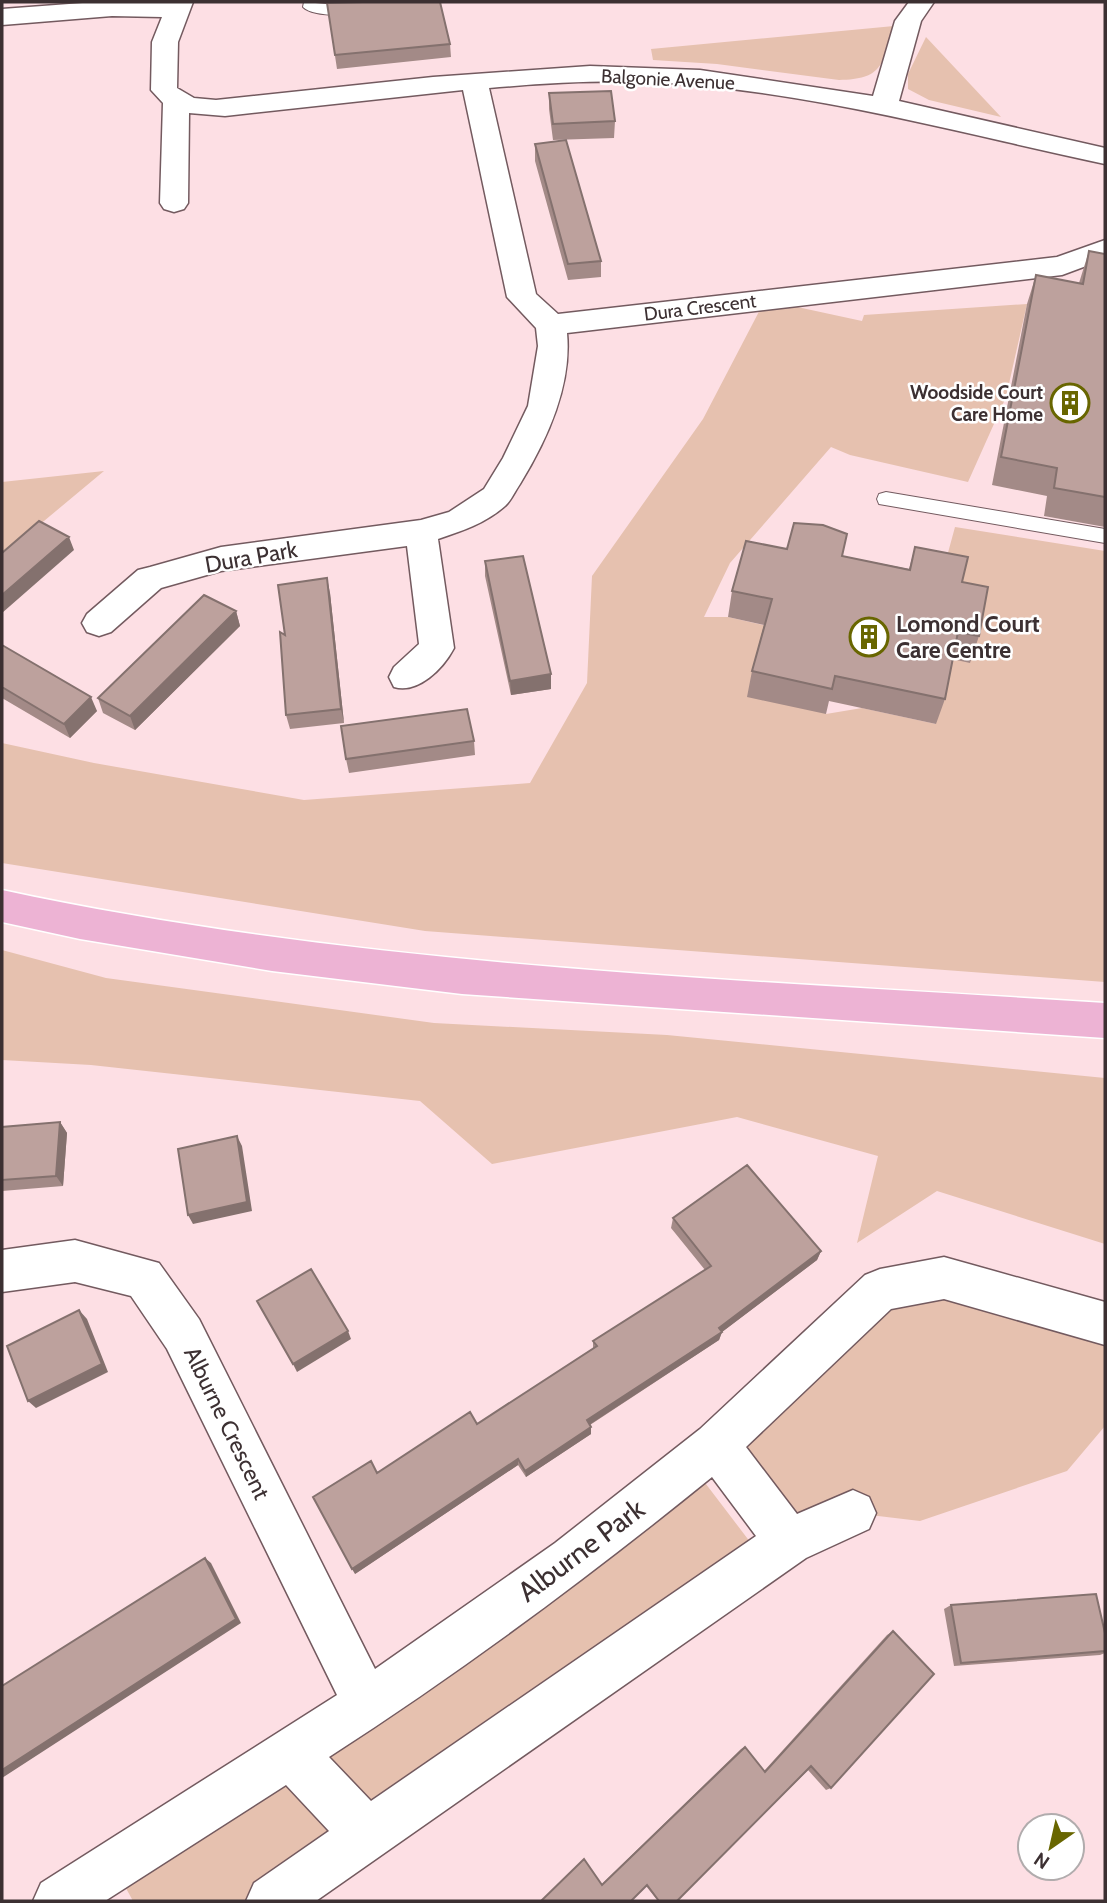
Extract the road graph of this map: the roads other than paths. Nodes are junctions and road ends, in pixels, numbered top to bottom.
1 (311, 2) edge
2 (413, 2) edge
3 (922, 2) edge
4 (179, 6) edge
5 (2, 18) edge
6 (474, 81) junction
7 (176, 102) junction
8 (884, 106) junction
9 (1105, 156) edge
10 (174, 203) dead end
11 (1105, 249) edge
12 (551, 326) junction
13 (886, 499) dead end
14 (421, 532) junction
15 (1105, 536) edge
16 (99, 623) dead end
17 (406, 677) dead end
18 (2, 906) edge
19 (1105, 1021) edge
20 (2, 1271) edge
21 (1105, 1324) edge
22 (716, 1446) junction
23 (853, 1513) dead end
24 (789, 1541) junction
25 (367, 1704) junction
26 (291, 1753) junction
27 (368, 1835) junction
28 (59, 1901) edge
29 (272, 1901) edge

1 - 2 lane
3 - 8 street
4 - 5 street
4 - 7 street
6 - 7 street, Balgonie Avenue
6 - 8 street, Balgonie Avenue
6 - 12 street
7 - 10 street
8 - 9 street, Balgonie Avenue
11 - 12 street, Dura Crescent
12 - 14 street, Dura Park
13 - 15 lane
14 - 16 street, Dura Park
14 - 17 street
18 - 19 main road
20 - 25 street, Alburne Crescent
21 - 22 street, Alburne Park
22 - 24 street
22 - 25 street, Alburne Park
23 - 24 street
24 - 27 street
25 - 26 street, Alburne Park
26 - 27 street
26 - 28 street, Alburne Park
27 - 29 street

